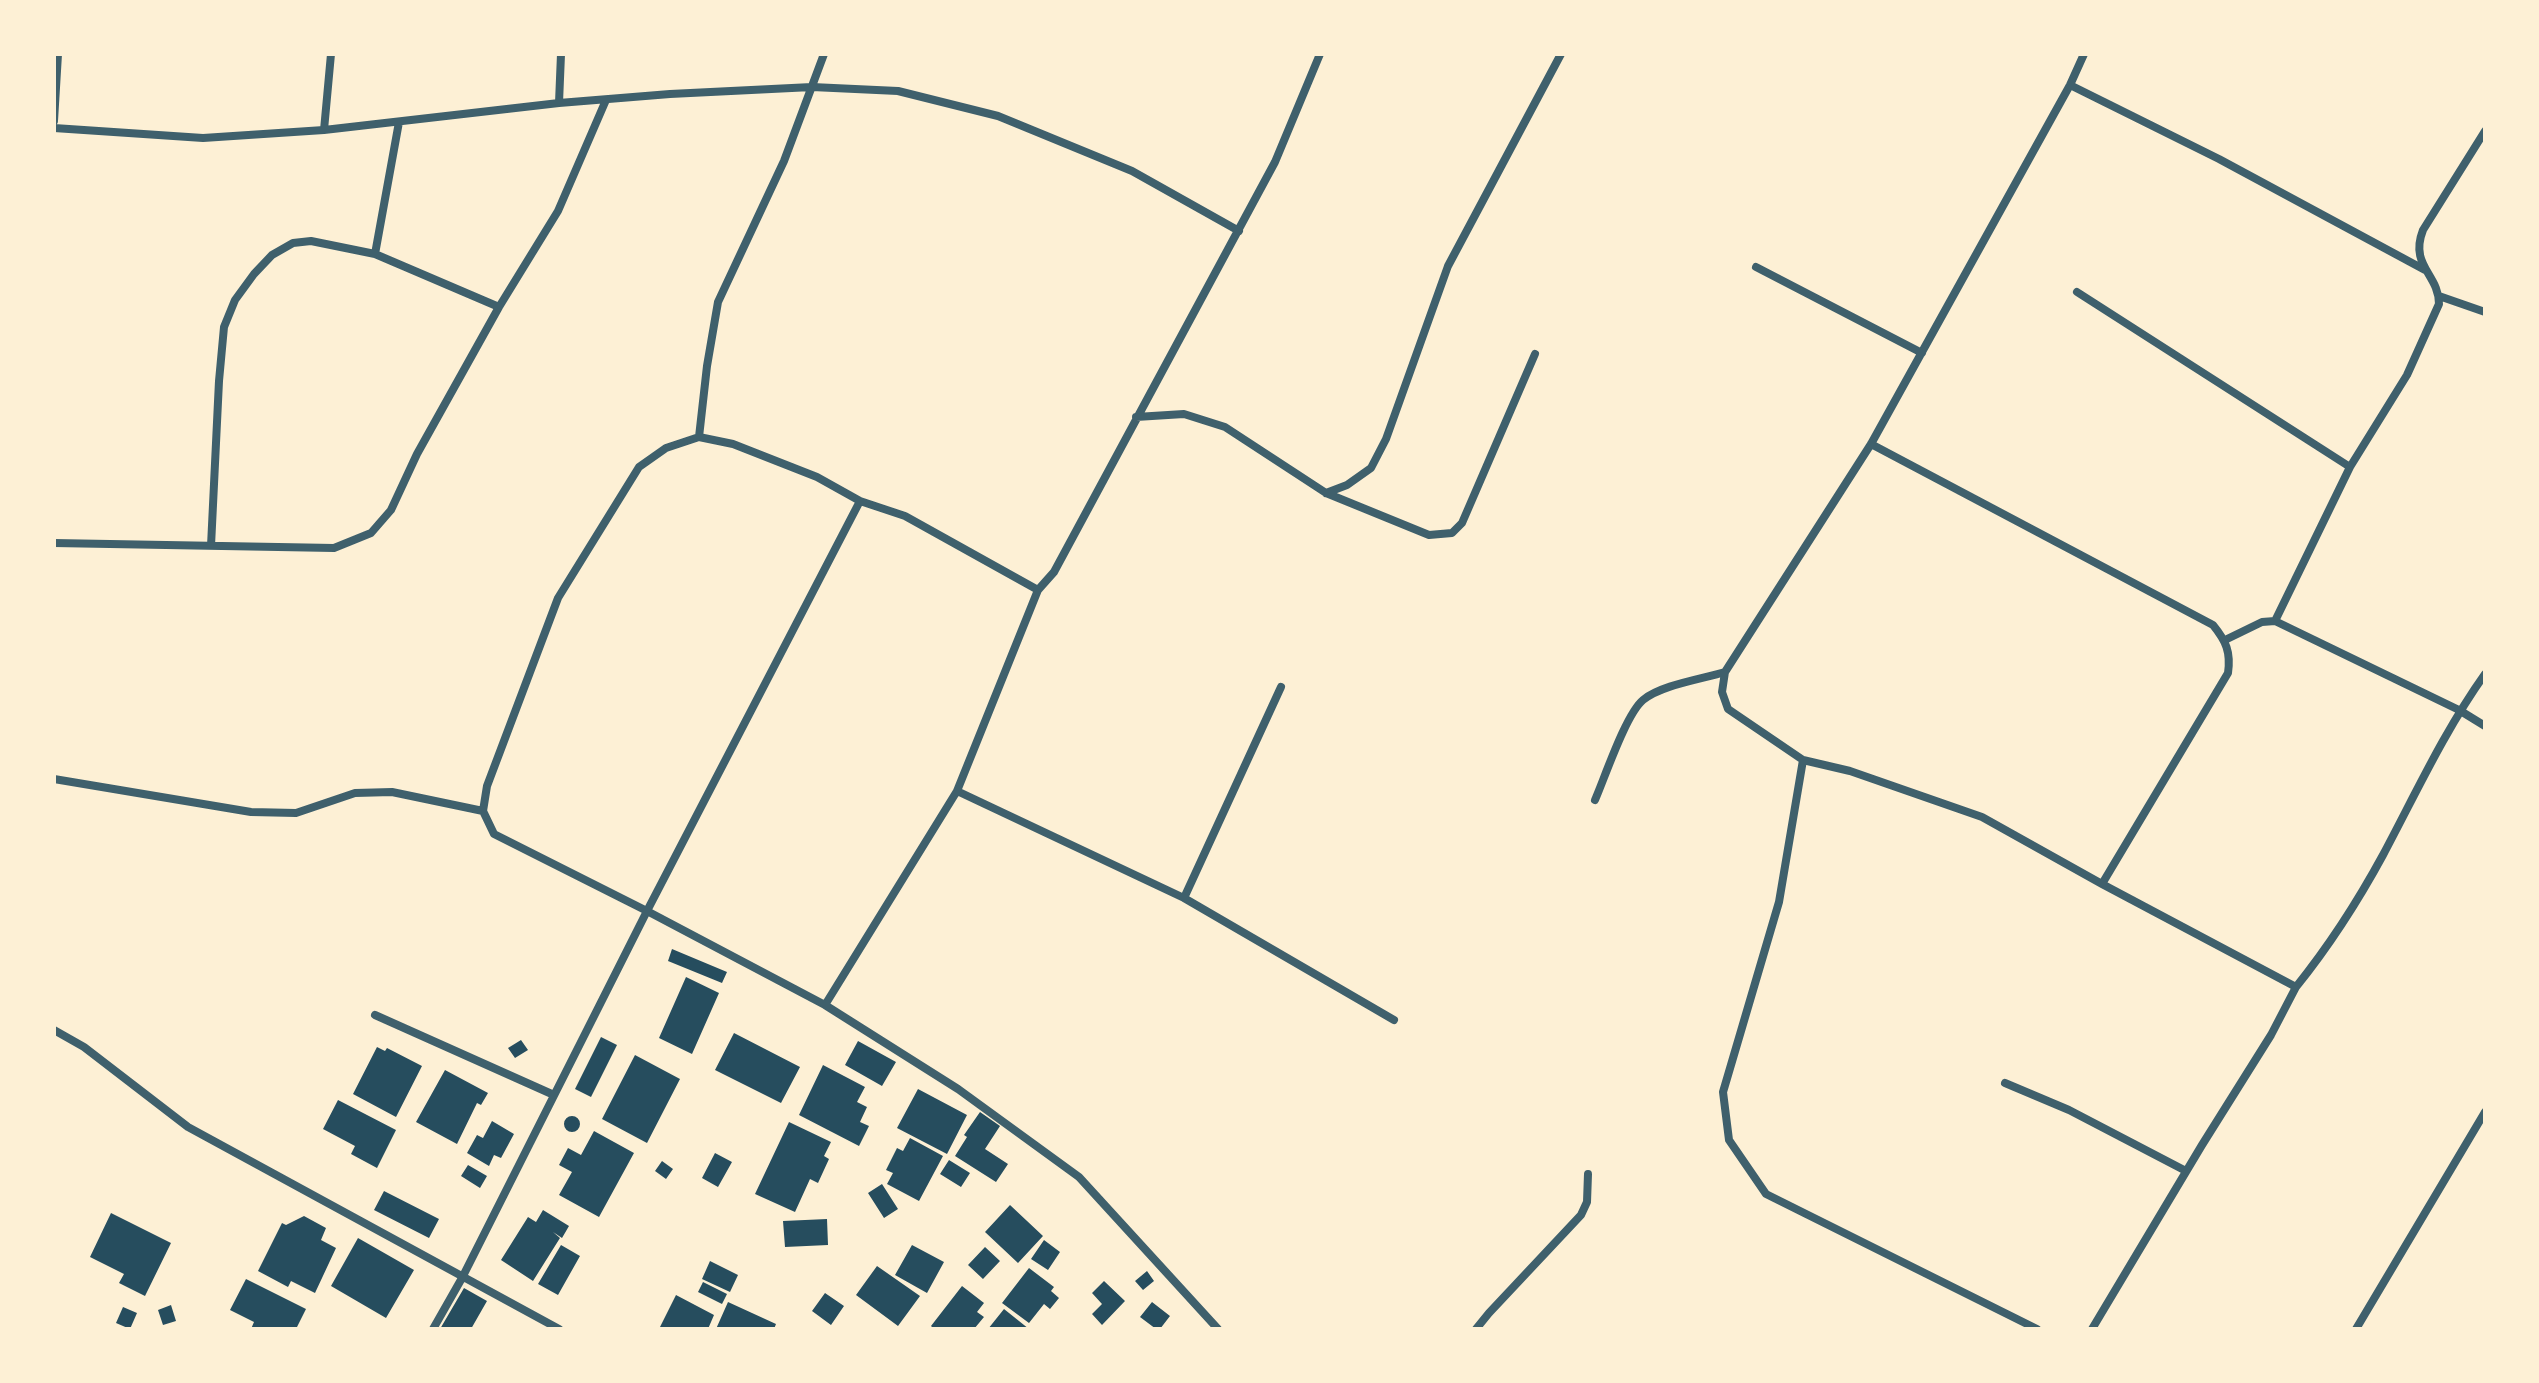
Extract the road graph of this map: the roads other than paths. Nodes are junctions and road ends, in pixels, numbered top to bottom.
1 (58, 54) edge
2 (331, 54) edge
3 (561, 54) edge
4 (824, 54) edge
5 (1320, 54) edge
6 (1561, 54) edge
7 (2084, 54) edge
8 (2070, 85) junction
9 (812, 87) junction
10 (606, 100) junction
11 (559, 103) junction
12 (54, 121) edge
13 (399, 122) junction
14 (54, 128) edge
15 (324, 130) junction
16 (2485, 131) edge
17 (1239, 231) junction
18 (375, 254) junction
19 (1756, 267) dead end
20 (2425, 270) junction
21 (2077, 292) dead end
22 (2439, 296) junction
23 (499, 307) junction
24 (2485, 312) edge
25 (1922, 353) junction
26 (1535, 354) dead end
27 (1136, 417) junction
28 (699, 437) junction
29 (1871, 444) junction
30 (2350, 467) junction
31 (1326, 493) junction
32 (860, 501) junction
33 (54, 543) edge
34 (211, 546) junction
35 (1038, 590) junction
36 (2275, 621) junction
37 (2225, 640) junction
38 (1725, 672) junction
39 (2485, 674) edge
40 (1281, 687) dead end
41 (2459, 710) junction
42 (2485, 726) edge
43 (1803, 760) junction
44 (54, 779) edge
45 (957, 791) junction
46 (1595, 800) dead end
47 (483, 811) junction
48 (2102, 884) junction
49 (1184, 898) junction
50 (647, 911) junction
51 (2296, 987) junction
52 (825, 1005) junction
53 (375, 1015) dead end
54 (1394, 1020) dead end
55 (54, 1030) edge
56 (2005, 1083) dead end
57 (554, 1095) junction
58 (2485, 1112) edge
59 (2186, 1171) junction
60 (1588, 1174) dead end
61 (462, 1278) junction
62 (433, 1329) edge
63 (559, 1329) edge
64 (1218, 1329) edge
65 (1476, 1329) edge
66 (2037, 1329) edge
67 (2092, 1329) edge
68 (2356, 1329) edge

1 - 12 street
2 - 15 street
3 - 11 street
4 - 9 street
5 - 17 street
6 - 31 street
7 - 8 street
8 - 20 street
8 - 25 street
9 - 10 street
9 - 17 street
9 - 28 street
10 - 11 street
10 - 23 street
11 - 13 street
13 - 15 street
13 - 18 street
14 - 15 street
16 - 20 street
17 - 27 street
18 - 23 street
18 - 34 street
19 - 25 street
20 - 22 street
21 - 30 street
22 - 24 street
22 - 30 street
23 - 34 street
25 - 29 street
26 - 31 street
27 - 31 street
27 - 35 street
28 - 32 street
28 - 47 street
29 - 37 street
29 - 38 street
30 - 36 street
32 - 35 street
32 - 50 street
33 - 34 street
35 - 45 street
36 - 37 street
36 - 41 street
37 - 48 street
38 - 43 street
38 - 46 street
39 - 41 street
40 - 49 street
41 - 42 street
41 - 51 street
43 - 48 street
43 - 66 street
44 - 47 street
45 - 49 street
45 - 52 street
47 - 50 street
48 - 51 street
49 - 54 street
50 - 52 street
50 - 57 street
51 - 59 street
52 - 64 street
53 - 57 street
55 - 61 street
56 - 59 street
57 - 61 street
58 - 68 street
59 - 67 street
60 - 65 street
61 - 62 street
61 - 63 street

